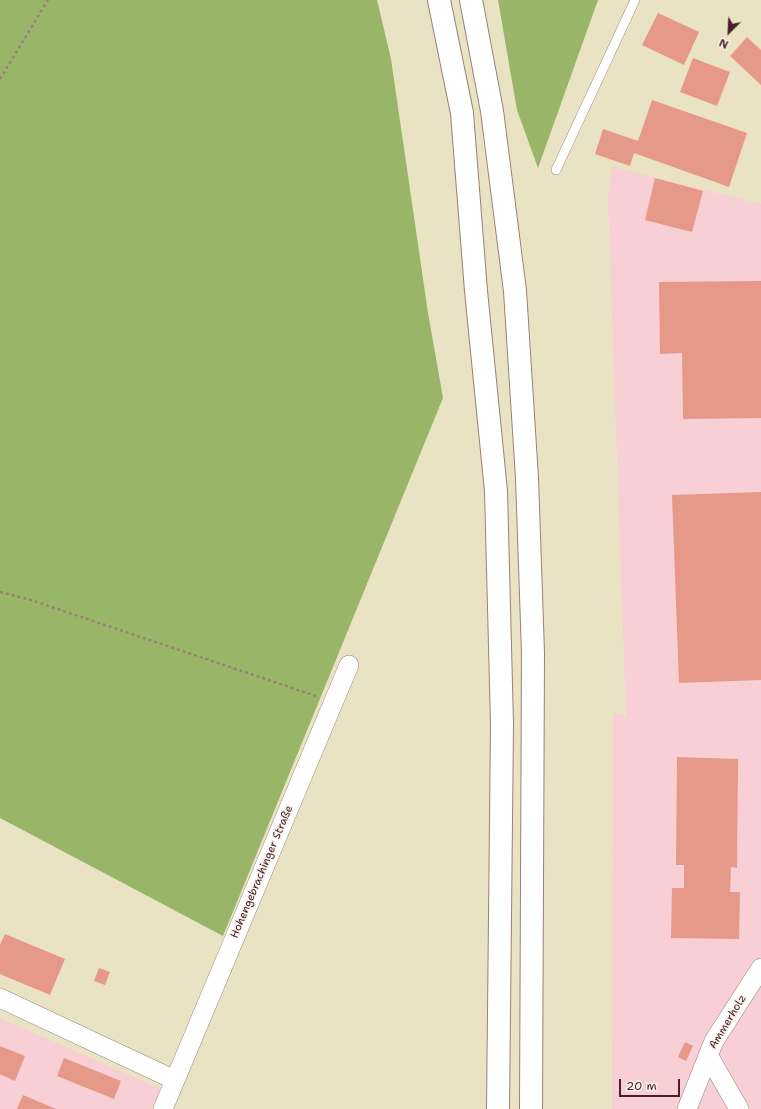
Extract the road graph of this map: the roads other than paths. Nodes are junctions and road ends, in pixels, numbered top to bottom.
1 (439, 0) edge
2 (471, 0) edge
3 (635, 0) edge
4 (556, 170) dead end
5 (349, 665) dead end
6 (761, 968) edge
7 (0, 998) edge
8 (708, 1055) junction
9 (176, 1080) junction
10 (163, 1109) edge
11 (498, 1109) edge
12 (531, 1109) edge
13 (687, 1109) edge
14 (739, 1109) edge

1 - 11 highway
2 - 12 highway
3 - 4 lane
5 - 9 street, Hohengebrachinger Straße
6 - 8 street, Ammerholz
7 - 9 street
8 - 13 street, Ammerholz
8 - 14 street, Ammerholz
9 - 10 street, Hohengebrachinger Straße

